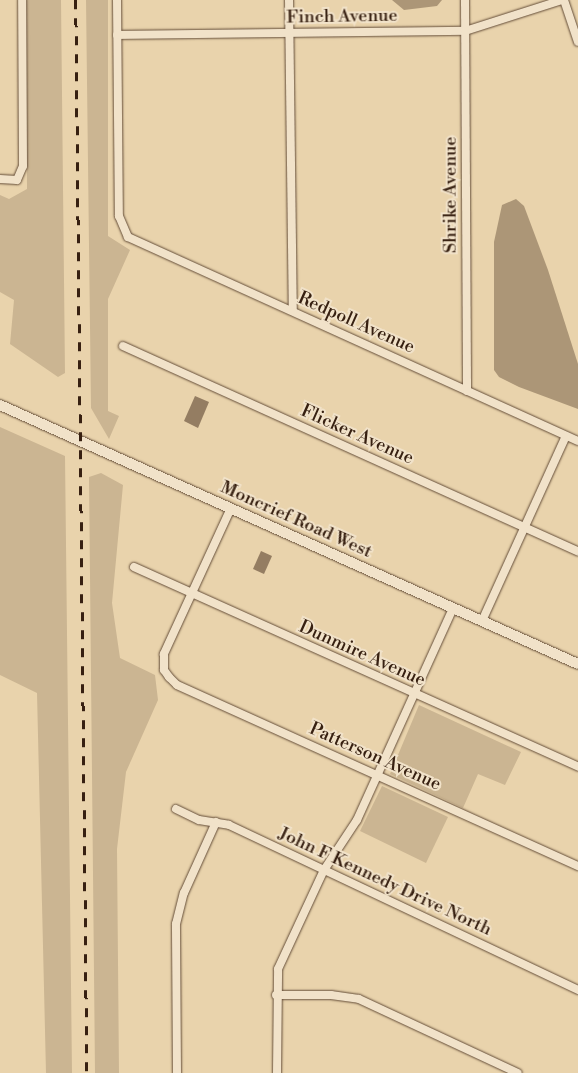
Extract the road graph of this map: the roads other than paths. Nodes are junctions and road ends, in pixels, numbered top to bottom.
1 (22, 0) edge
2 (117, 0) edge
3 (289, 0) edge
4 (465, 0) edge
5 (563, 0) edge
6 (465, 31) junction
7 (290, 33) junction
8 (117, 35) junction
9 (578, 42) edge
10 (0, 179) edge
11 (293, 312) junction
12 (123, 346) dead end
13 (467, 390) junction
14 (0, 405) edge
15 (566, 436) junction
16 (578, 441) edge
17 (231, 508) junction
18 (525, 527) junction
19 (578, 551) edge
20 (134, 567) dead end
21 (192, 593) junction
22 (453, 608) junction
23 (482, 621) junction
24 (578, 664) edge
25 (414, 695) junction
26 (578, 767) edge
27 (378, 775) junction
28 (176, 809) dead end
29 (216, 822) junction
30 (578, 866) edge
31 (324, 870) junction
32 (578, 990) edge
33 (276, 995) junction
34 (177, 1073) edge
35 (277, 1073) edge
36 (518, 1073) edge

1 - 10 street
2 - 8 street
3 - 7 street
4 - 6 street, Shrike Avenue
5 - 6 street, Finch Avenue
5 - 9 street
6 - 7 street, Finch Avenue
6 - 13 street, Shrike Avenue
7 - 8 street, Finch Avenue
7 - 11 street
8 - 11 street, Redpoll Avenue
11 - 13 street, Redpoll Avenue
12 - 18 street, Flicker Avenue
13 - 15 street, Redpoll Avenue
14 - 17 street, Moncrief Road West
15 - 16 street, Redpoll Avenue
15 - 18 street
17 - 21 street
17 - 22 street, Moncrief Road West
18 - 19 street, Flicker Avenue
18 - 23 street
20 - 21 street, Dunmire Avenue
21 - 25 street, Dunmire Avenue
21 - 27 street, Patterson Avenue
22 - 23 street, Moncrief Road West
22 - 25 street
23 - 24 street, Moncrief Road West
25 - 26 street, Dunmire Avenue
25 - 27 street
27 - 30 street, Patterson Avenue
27 - 31 street
28 - 29 street, John F Kennedy Drive North
29 - 31 street, John F Kennedy Drive North
29 - 34 street
31 - 32 street, John F Kennedy Drive North
31 - 33 street
33 - 35 street
33 - 36 street

